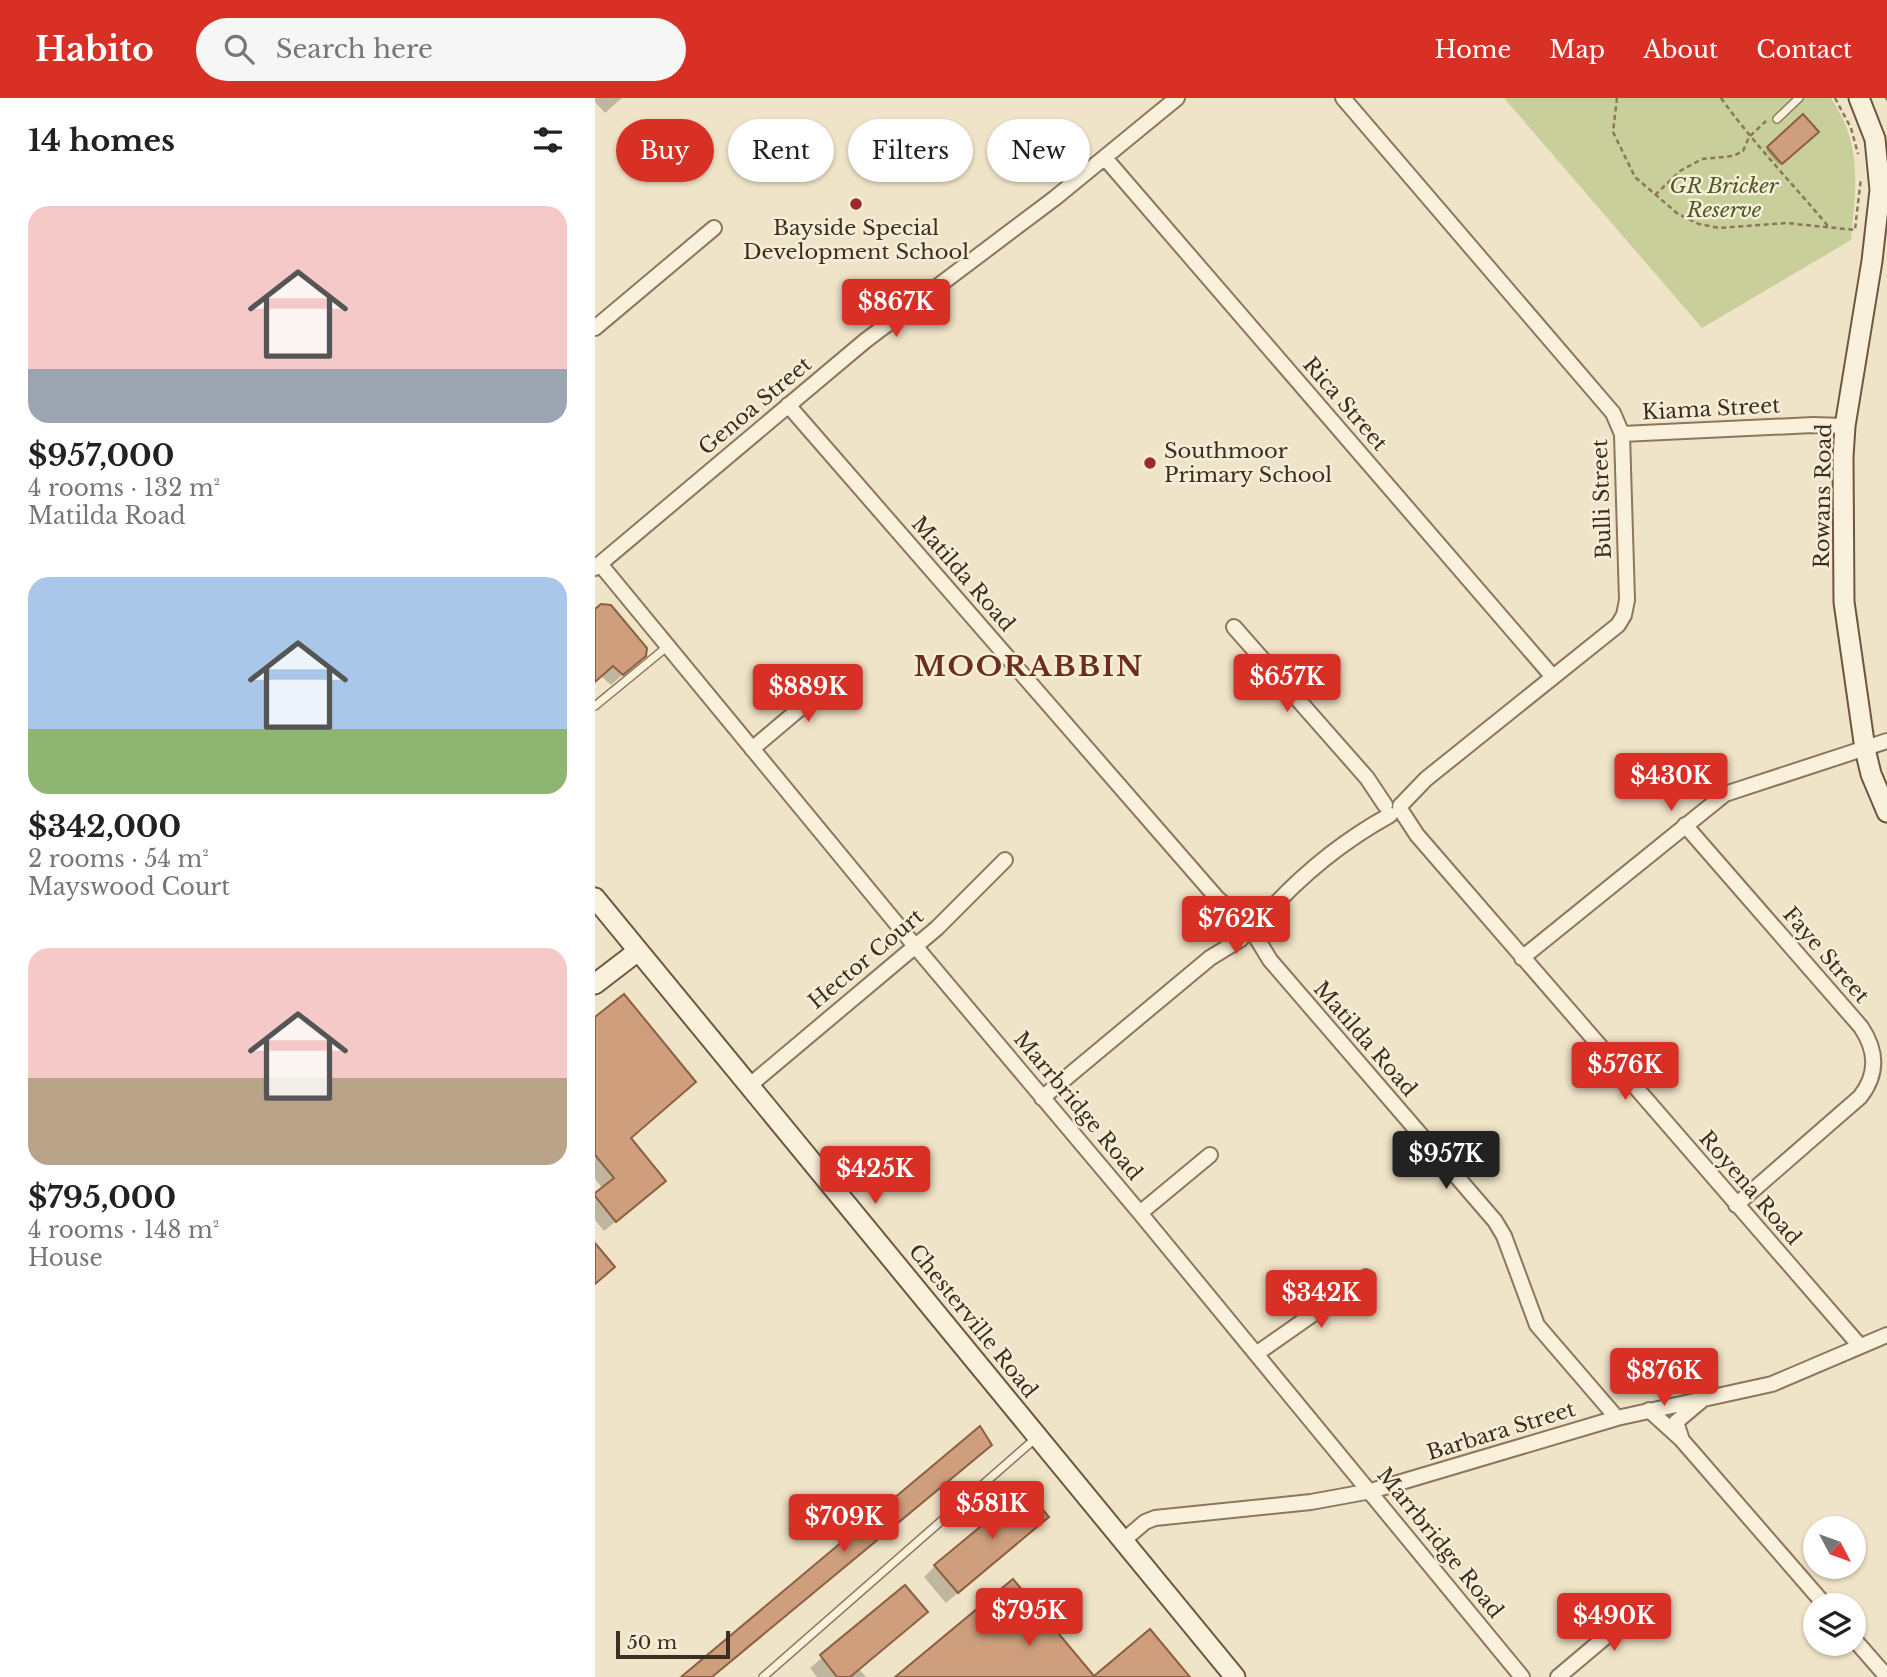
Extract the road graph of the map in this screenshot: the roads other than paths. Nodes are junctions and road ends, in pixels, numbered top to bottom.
1 (1177, 98) edge
2 (1343, 98) edge
3 (1799, 98) edge
4 (1859, 98) edge
5 (1777, 120) road end
6 (1105, 158) junction
7 (714, 228) dead end
8 (1877, 258) edge
9 (595, 328) edge
10 (788, 405) junction
11 (1845, 426) junction
12 (1622, 434) junction
13 (597, 566) edge
14 (1234, 627) dead end
15 (668, 645) junction
16 (842, 673) dead end
17 (1553, 677) junction
18 (595, 706) edge
19 (1887, 741) edge
20 (752, 749) junction
21 (1865, 749) junction
22 (1392, 807) junction
23 (1887, 812) edge
24 (1685, 825) junction
25 (1005, 860) dead end
26 (595, 898) edge
27 (1244, 930) junction
28 (915, 946) junction
29 (639, 951) junction
30 (1522, 958) junction
31 (595, 984) edge
32 (750, 1085) junction
33 (1042, 1098) junction
34 (1210, 1155) dead end
35 (1737, 1205) junction
36 (1140, 1213) junction
37 (1366, 1277) dead end
38 (1887, 1335) edge
39 (1860, 1346) junction
40 (1256, 1354) junction
41 (1705, 1398) junction
42 (1650, 1410) junction
43 (1616, 1418) junction
44 (1039, 1437) junction
45 (1681, 1439) junction
46 (1371, 1492) junction
47 (1124, 1540) junction
48 (1815, 1593) edge
49 (1647, 1602) dead end
50 (1866, 1653) edge
51 (762, 1677) edge
52 (1235, 1677) edge
53 (1522, 1677) edge
54 (1558, 1677) edge
55 (1887, 1677) edge

1 - 6 street, Genoa Street
2 - 12 street, Bulli Street
3 - 5 lane
4 - 8 main road, Rowans Road
6 - 10 street, Genoa Street
6 - 17 street, Rica Street
7 - 9 street
8 - 11 main road, Rowans Road
10 - 13 street, Genoa Street
10 - 27 street, Matilda Road
11 - 12 street, Kiama Street
11 - 21 main road, Rowans Road
12 - 17 street, Bulli Street
13 - 15 street, Marrbridge Road
14 - 22 street, Royena Road
15 - 18 lane
15 - 20 street, Marrbridge Road
16 - 20 street
17 - 22 street, Bulli Street
19 - 21 street
20 - 28 street, Marrbridge Road
21 - 23 main road, Rowans Road
21 - 24 street
22 - 27 street, Bulli Street
22 - 30 street, Royena Road
24 - 30 street
24 - 35 street, Faye Street
25 - 28 street, Hector Court
26 - 29 main road, Chesterville Road
27 - 33 street, Bulli Street
27 - 43 street, Matilda Road
28 - 32 street, Hector Court
28 - 33 street, Marrbridge Road
29 - 31 main road
29 - 32 main road, Chesterville Road
30 - 35 street, Royena Road
32 - 44 main road, Chesterville Road
33 - 36 street, Marrbridge Road
34 - 36 street
35 - 39 street, Royena Road
36 - 40 street, Marrbridge Road
37 - 40 street
38 - 39 street, Barbara Street
39 - 41 street, Barbara Street
40 - 46 street, Marrbridge Road
41 - 42 street, Barbara Street
41 - 45 street
42 - 43 street, Barbara Street
42 - 45 street
43 - 46 street, Barbara Street
44 - 47 main road, Chesterville Road
44 - 51 lane
45 - 48 street
46 - 47 street, Barbara Street
46 - 53 street, Marrbridge Road
47 - 52 main road, Chesterville Road
49 - 54 street
50 - 55 street

